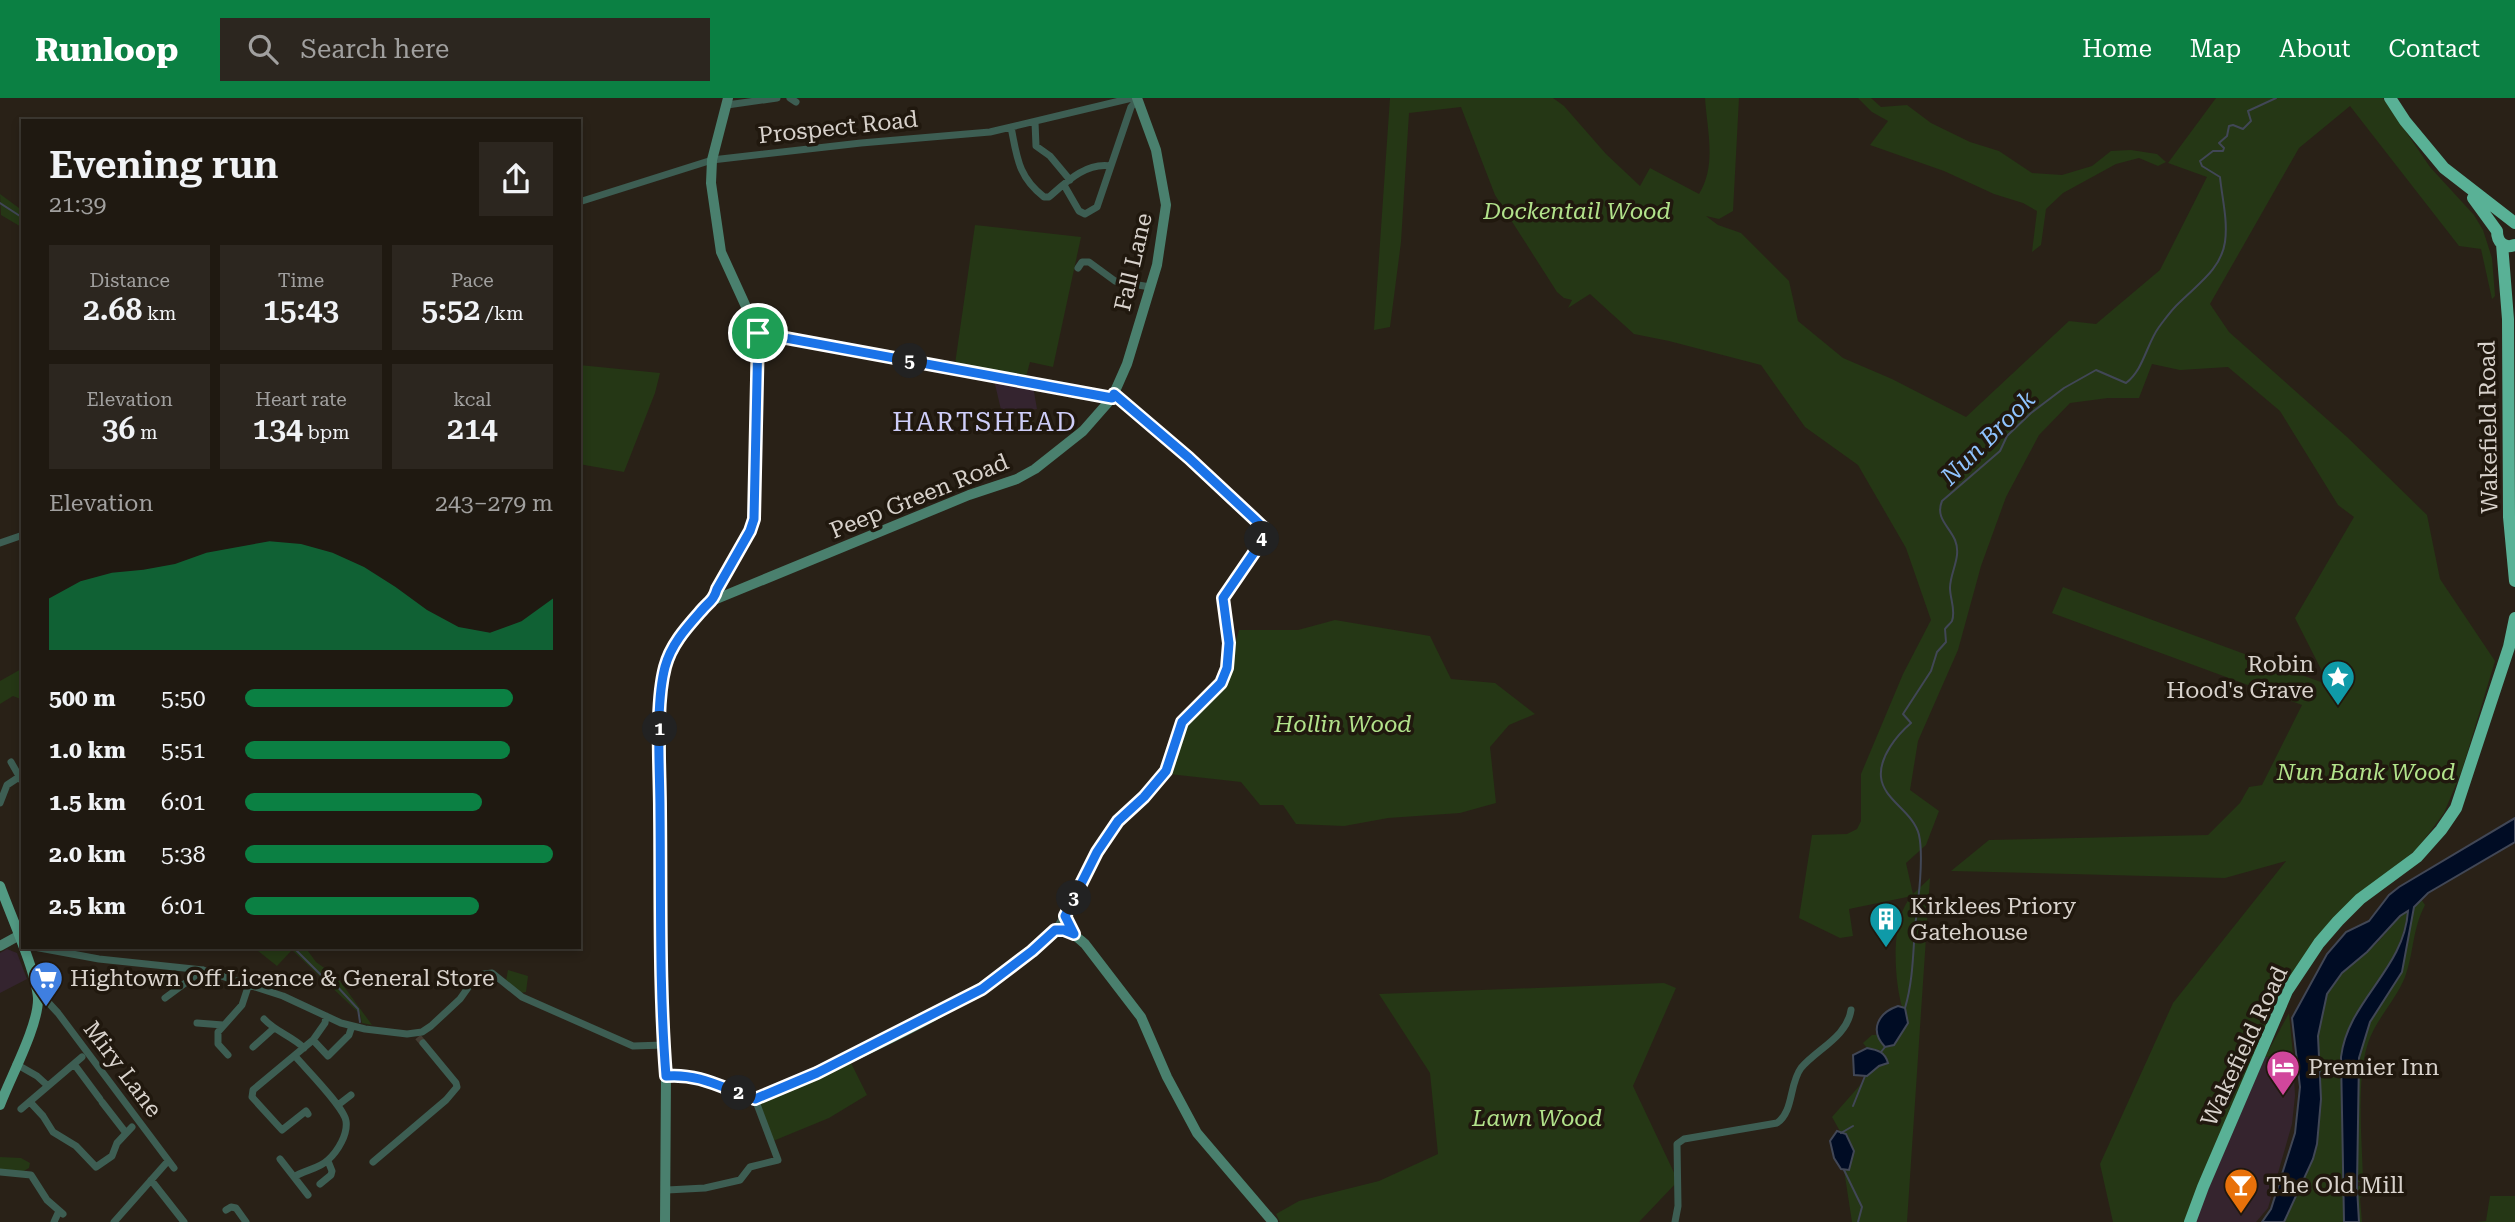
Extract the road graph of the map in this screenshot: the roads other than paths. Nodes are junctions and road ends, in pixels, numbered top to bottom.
1 (777, 98) edge
2 (1136, 98) edge
3 (2390, 98) edge
4 (728, 102) edge
5 (1035, 122) junction
6 (1011, 127) junction
7 (712, 160) junction
8 (1111, 166) junction
9 (2459, 181) junction
10 (1067, 182) junction
11 (581, 201) edge
12 (2514, 222) edge
13 (2497, 231) junction
14 (2510, 245) edge
15 (1081, 262) dead end
16 (1150, 287) junction
17 (758, 333) junction
18 (1113, 396) junction
19 (21, 536) edge
20 (0, 543) edge
21 (2515, 581) edge
22 (714, 600) junction
23 (2515, 618) edge
24 (11, 762) dead end
25 (21, 780) edge
26 (0, 803) edge
27 (0, 886) edge
28 (1065, 916) junction
29 (1055, 930) junction
30 (1074, 934) junction
31 (21, 942) edge
32 (0, 946) edge
33 (23, 949) edge
34 (44, 949) edge
35 (81, 949) edge
36 (79, 956) junction
37 (203, 970) junction
38 (249, 985) junction
39 (165, 998) dead end
40 (38, 999) junction
41 (1851, 1010) dead end
42 (326, 1016) junction
43 (264, 1019) dead end
44 (197, 1023) dead end
45 (223, 1025) junction
46 (352, 1026) junction
47 (273, 1029) junction
48 (419, 1038) junction
49 (313, 1040) junction
50 (663, 1045) junction
51 (253, 1047) dead end
52 (304, 1048) junction
53 (228, 1055) dead end
54 (295, 1056) junction
55 (82, 1057) dead end
56 (74, 1064) junction
57 (16, 1065) junction
58 (666, 1076) junction
59 (48, 1086) junction
60 (3, 1087) edge
61 (351, 1095) dead end
62 (755, 1099) junction
63 (30, 1102) junction
64 (0, 1105) edge
65 (338, 1105) junction
66 (21, 1109) dead end
67 (308, 1114) dead end
68 (280, 1160) dead end
69 (168, 1161) junction
70 (328, 1161) junction
71 (373, 1162) dead end
72 (174, 1168) dead end
73 (0, 1172) edge
74 (294, 1177) junction
75 (151, 1180) junction
76 (320, 1184) dead end
77 (667, 1191) junction
78 (308, 1195) dead end
79 (226, 1210) dead end
80 (1272, 1220) edge
81 (54, 1222) edge
82 (114, 1222) edge
83 (184, 1222) edge
84 (246, 1222) edge
85 (665, 1222) edge
86 (1675, 1222) edge
87 (2190, 1222) edge

1 - 4 street
2 - 5 street, Prospect Road
2 - 8 street
2 - 16 main road, Fall Lane
3 - 9 highway
4 - 7 main road
5 - 6 street, Prospect Road
5 - 10 street
6 - 7 street, Prospect Road
6 - 10 street
7 - 11 street, Prospect Road
7 - 17 main road
8 - 10 street
8 - 10 street
9 - 12 highway
9 - 13 highway, Wakefield Road
12 - 13 highway
13 - 14 highway, Wakefield Road
14 - 21 highway, Wakefield Road
15 - 16 street
16 - 18 main road, Fall Lane
17 - 18 street
17 - 22 main road
18 - 22 main road, Peep Green Road
18 - 28 street
19 - 20 street
22 - 50 main road
23 - 87 highway, Wakefield Road
24 - 25 street
25 - 26 street
27 - 31 main road
28 - 29 street
28 - 30 street
29 - 30 main road
29 - 62 main road
30 - 80 main road
31 - 32 main road
33 - 40 main road
34 - 36 street
35 - 36 street
36 - 37 street
37 - 38 street
37 - 39 street
38 - 42 street
38 - 45 street
40 - 57 main road
40 - 69 street, Miry Lane
41 - 86 street
42 - 46 street
42 - 49 street
43 - 47 street
44 - 45 street
45 - 53 street
46 - 48 street
46 - 49 street
47 - 51 street
47 - 52 street
48 - 50 street
48 - 71 street
49 - 52 street
50 - 58 main road
52 - 54 street
54 - 65 street
54 - 67 street
55 - 56 street
56 - 59 street
56 - 63 street, Miry Lane
57 - 59 street
57 - 60 main road
58 - 62 main road
58 - 77 main road
59 - 63 street
60 - 64 main road
61 - 65 street
62 - 77 street
63 - 66 street
65 - 70 street
68 - 74 street
69 - 72 street, Miry Lane
69 - 75 street
70 - 74 street
70 - 76 street
73 - 81 street
74 - 78 street
75 - 82 street
75 - 83 street
77 - 85 main road
79 - 84 street

